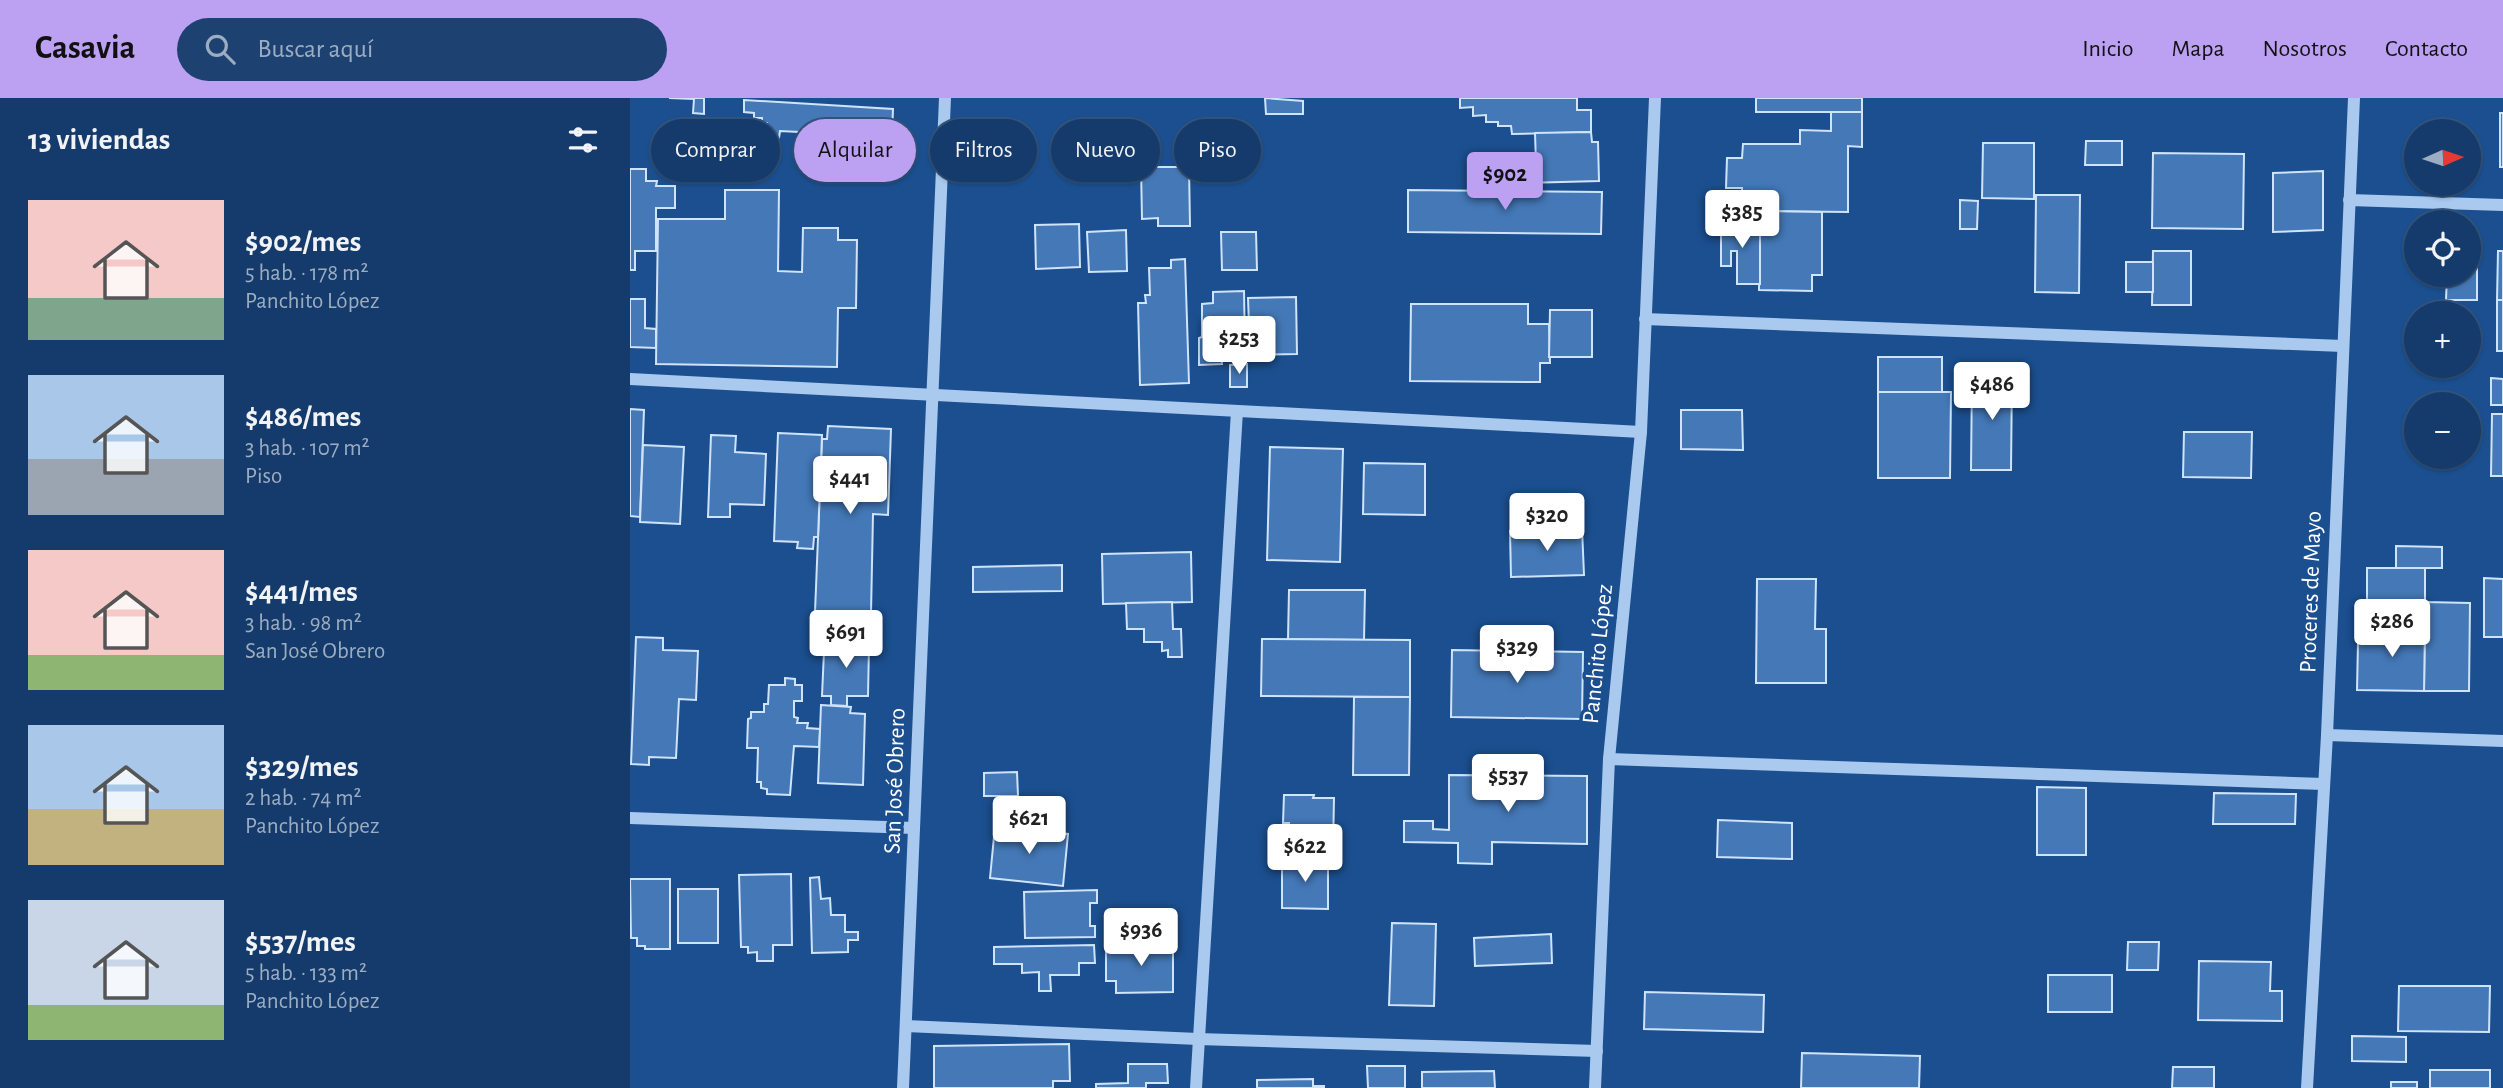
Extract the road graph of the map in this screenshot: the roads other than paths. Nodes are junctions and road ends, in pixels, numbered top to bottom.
1 (945, 98) edge
2 (1654, 98) edge
3 (2354, 98) edge
4 (2349, 200) junction
5 (2503, 205) edge
6 (1645, 319) junction
7 (2343, 346) junction
8 (630, 379) edge
9 (933, 395) junction
10 (1237, 411) junction
11 (1641, 432) junction
12 (2327, 735) junction
13 (2503, 741) edge
14 (1609, 759) junction
15 (2324, 784) junction
16 (630, 818) edge
17 (914, 828) junction
18 (906, 1026) junction
19 (1198, 1039) junction
20 (1597, 1051) junction
21 (904, 1088) edge
22 (1196, 1088) edge
23 (1595, 1088) edge
24 (2307, 1088) edge

1 - 9 street, San José Obrero
2 - 6 street, Panchito López
3 - 4 street, Proceres de Mayo
4 - 5 street
4 - 7 street, Proceres de Mayo
6 - 7 street
6 - 11 street, Panchito López
7 - 12 street, Proceres de Mayo
8 - 9 street
9 - 10 street
9 - 17 street, San José Obrero
10 - 11 street
10 - 19 street
11 - 14 street, Panchito López
12 - 13 street
12 - 15 street, Proceres de Mayo
14 - 15 street
14 - 20 street, Panchito López
15 - 24 street, Proceres de Mayo
16 - 17 street
17 - 18 street, San José Obrero
18 - 19 street
18 - 21 street, San José Obrero
19 - 20 street
19 - 22 street
20 - 23 street, Panchito López

